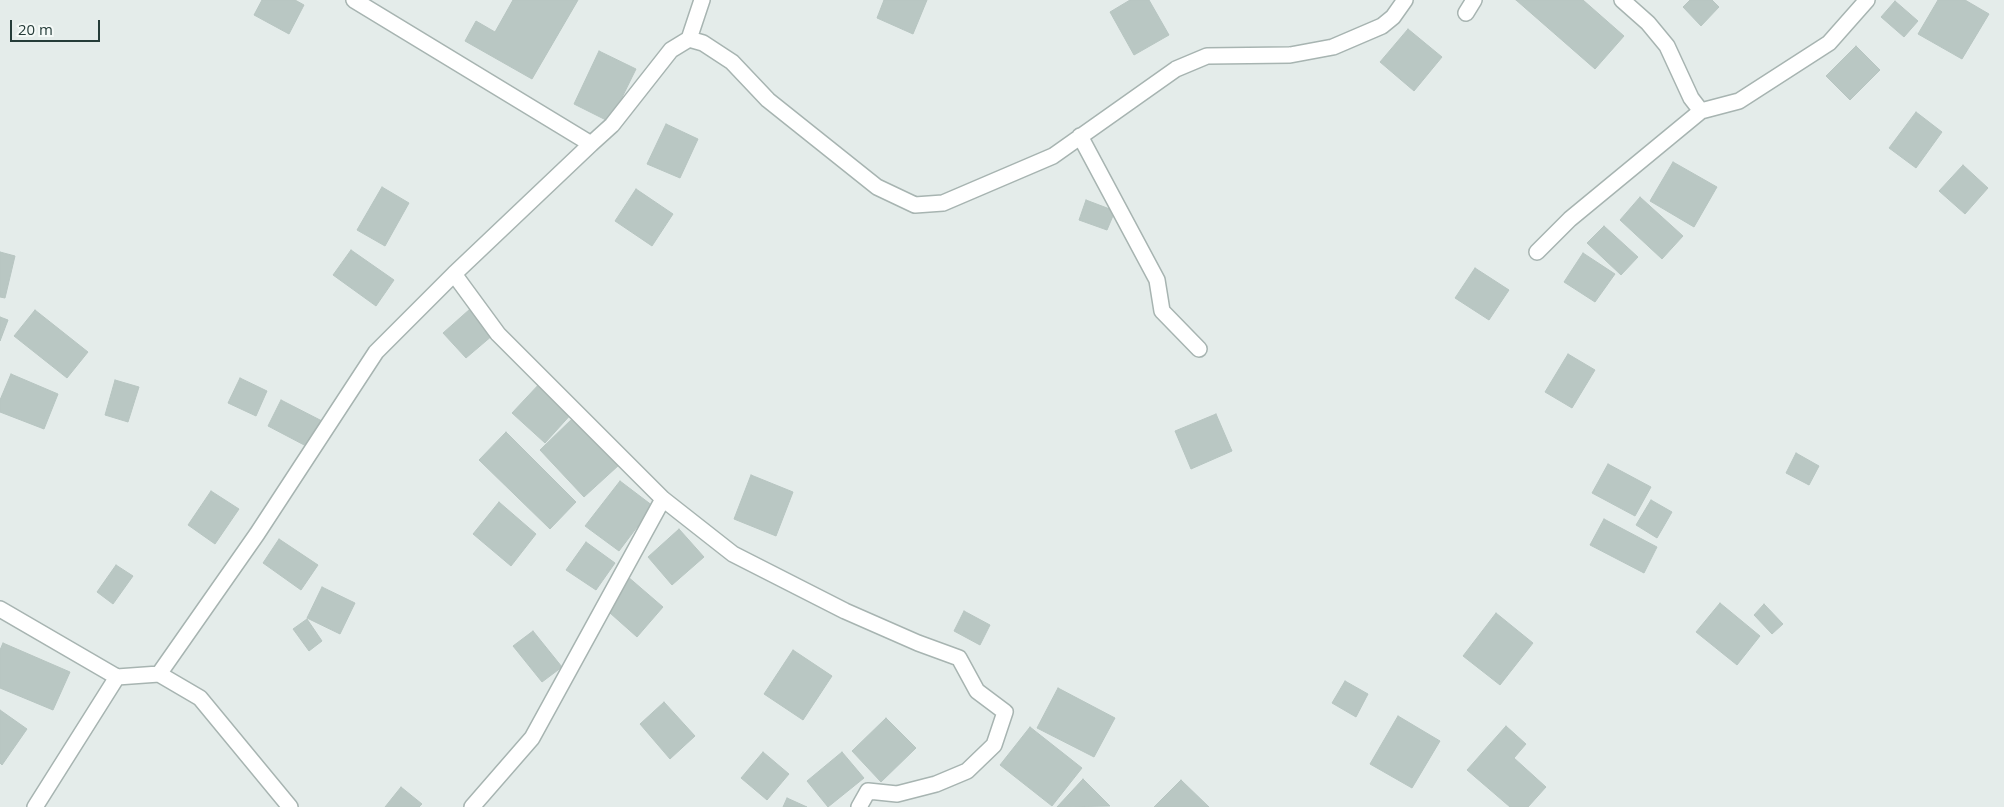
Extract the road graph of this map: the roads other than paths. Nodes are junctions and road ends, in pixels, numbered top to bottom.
1 (354, 0) edge
2 (702, 0) edge
3 (1405, 0) edge
4 (1622, 0) edge
5 (1867, 0) edge
6 (689, 38) junction
7 (1701, 111) junction
8 (1080, 136) junction
9 (591, 144) junction
10 (1537, 252) dead end
11 (454, 274) junction
12 (1199, 349) dead end
13 (663, 499) junction
14 (0, 609) edge
15 (159, 674) junction
16 (117, 677) junction
17 (35, 807) edge
18 (290, 807) edge
19 (472, 807) edge
20 (860, 807) edge

1 - 9 street
2 - 6 street
3 - 8 street
4 - 7 street
5 - 7 street
6 - 8 street
6 - 9 street
7 - 10 street
8 - 12 street
9 - 11 street
11 - 13 street
11 - 15 street
13 - 19 street
13 - 20 street
14 - 16 street
15 - 16 street
15 - 18 street
16 - 17 street

